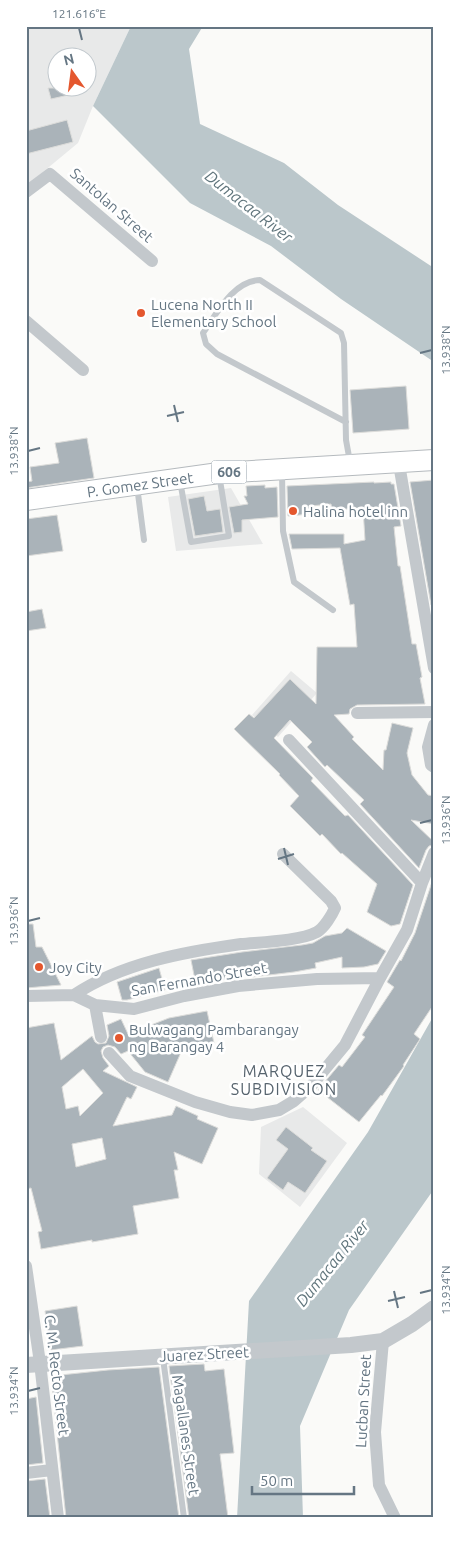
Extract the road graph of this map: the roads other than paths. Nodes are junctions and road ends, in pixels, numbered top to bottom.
1 (26, 192) edge
2 (152, 261) dead end
3 (26, 321) edge
4 (83, 370) dead end
5 (346, 422) junction
6 (434, 460) edge
7 (399, 464) junction
8 (351, 466) junction
9 (282, 469) junction
10 (219, 473) junction
11 (180, 479) junction
12 (137, 485) junction
13 (26, 500) edge
14 (144, 540) dead end
15 (429, 606) edge
16 (333, 610) dead end
17 (434, 668) edge
18 (434, 712) edge
19 (357, 713) dead end
20 (434, 725) edge
21 (289, 740) dead end
22 (434, 767) edge
23 (434, 853) edge
24 (283, 854) dead end
25 (422, 882) junction
26 (380, 978) junction
27 (26, 996) edge
28 (74, 996) junction
29 (95, 1005) junction
30 (101, 1037) dead end
31 (109, 1052) dead end
32 (26, 1266) edge
33 (434, 1308) edge
34 (382, 1341) junction
35 (163, 1356) junction
36 (33, 1364) edge
37 (52, 1470) junction
38 (26, 1473) edge
39 (58, 1518) edge
40 (184, 1518) edge
41 (395, 1518) edge

1 - 2 street, Santolan Street
3 - 4 street
5 - 5 lane
5 - 8 lane
6 - 7 main road, P. Gomez Street / 606
7 - 8 main road, P. Gomez Street / 606
7 - 15 street
8 - 9 main road, P. Gomez Street / 606
9 - 10 main road, P. Gomez Street / 606
9 - 16 lane
10 - 11 main road, P. Gomez Street / 606
10 - 11 lane
11 - 12 main road, P. Gomez Street / 606
12 - 13 main road, P. Gomez Street / 606
12 - 14 lane
15 - 17 street
18 - 19 street
20 - 22 street
21 - 25 street
23 - 25 street
24 - 28 street
25 - 26 street
26 - 29 street, San Fernando Street
26 - 31 street
27 - 28 street, San Fernando Street
28 - 29 street, San Fernando Street
29 - 30 street
32 - 36 street, C. M. Recto Street
33 - 34 street
34 - 35 street, Juarez Street
34 - 41 street, Lucban Street
35 - 36 street, Juarez Street
35 - 40 lane, Magallanes Street
36 - 37 street, C. M. Recto Street
37 - 38 street
37 - 39 street, C. M. Recto Street

